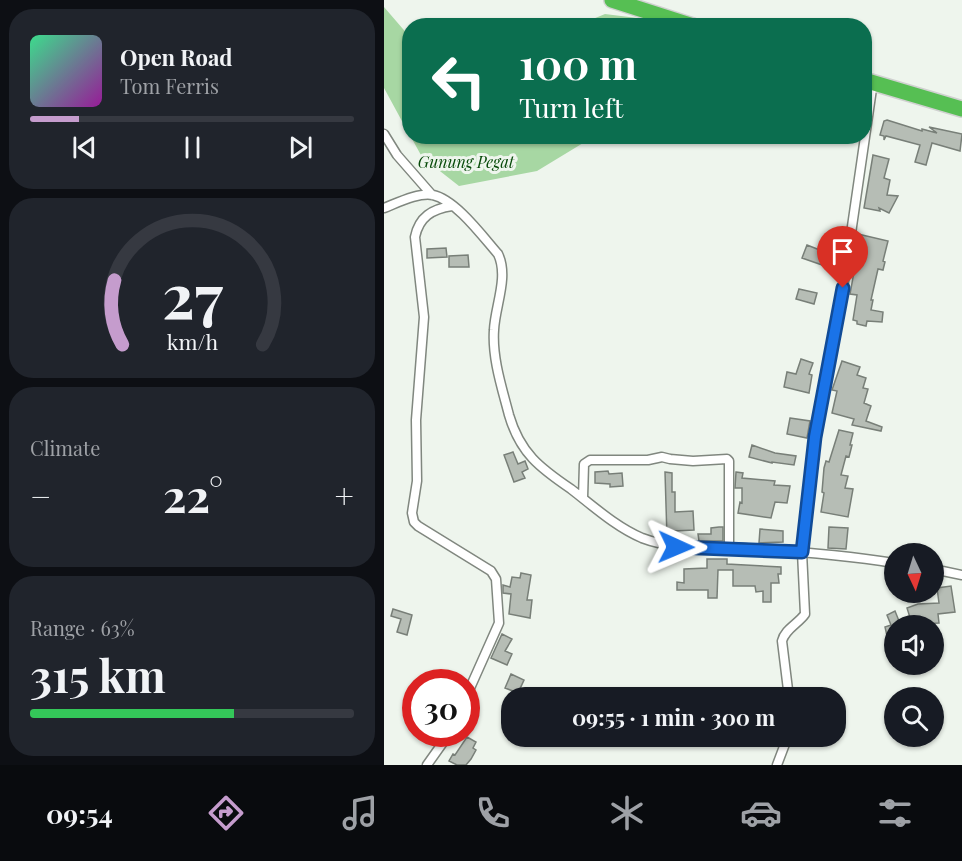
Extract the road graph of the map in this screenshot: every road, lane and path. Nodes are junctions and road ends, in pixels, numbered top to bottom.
1 (612, 0) edge
2 (668, 18) edge
3 (872, 82) edge
4 (962, 109) edge
5 (384, 134) edge
6 (861, 144) edge
7 (432, 195) junction
8 (452, 206) junction
9 (384, 208) edge
10 (583, 498) junction
11 (729, 548) junction
12 (802, 552) junction
13 (884, 562) edge
14 (944, 572) edge
15 (962, 575) edge
16 (478, 669) edge
17 (788, 687) edge
18 (440, 747) edge
19 (784, 747) edge
20 (428, 765) edge
21 (777, 765) edge

1 - 2 highway
3 - 4 highway
5 - 7 street
6 - 12 street
7 - 8 street
7 - 9 street
8 - 10 street
8 - 16 street
10 - 11 street
10 - 11 street
11 - 12 street
12 - 13 street
12 - 17 street
14 - 15 street
18 - 20 street
19 - 21 street

